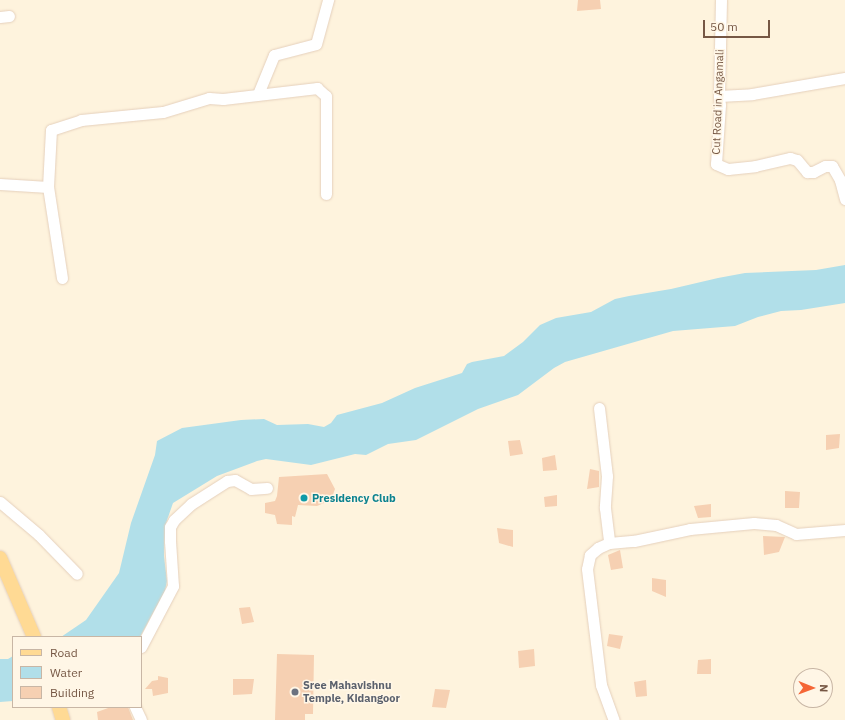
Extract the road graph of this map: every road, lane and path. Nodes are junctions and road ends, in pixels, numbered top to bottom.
1 (328, 0) edge
2 (721, 0) edge
3 (845, 78) edge
4 (258, 94) junction
5 (719, 96) junction
6 (0, 184) edge
7 (48, 187) junction
8 (326, 194) dead end
9 (845, 199) edge
10 (62, 278) dead end
11 (599, 408) dead end
12 (267, 488) dead end
13 (0, 502) edge
14 (845, 530) edge
15 (609, 543) junction
16 (0, 558) edge
17 (77, 574) dead end
18 (34, 636) edge
19 (142, 645) edge
20 (59, 708) edge
21 (135, 708) edge
22 (63, 720) edge
23 (141, 720) edge
24 (614, 720) edge

1 - 4 street
2 - 5 street, Cut Road in Angamali
3 - 5 street
4 - 7 street
4 - 8 street
5 - 9 street, Cut Road in Angamali
6 - 7 street
7 - 10 street
11 - 15 street
12 - 19 street
13 - 17 street
14 - 15 street
15 - 24 street
16 - 18 main road
20 - 22 main road
21 - 23 street

